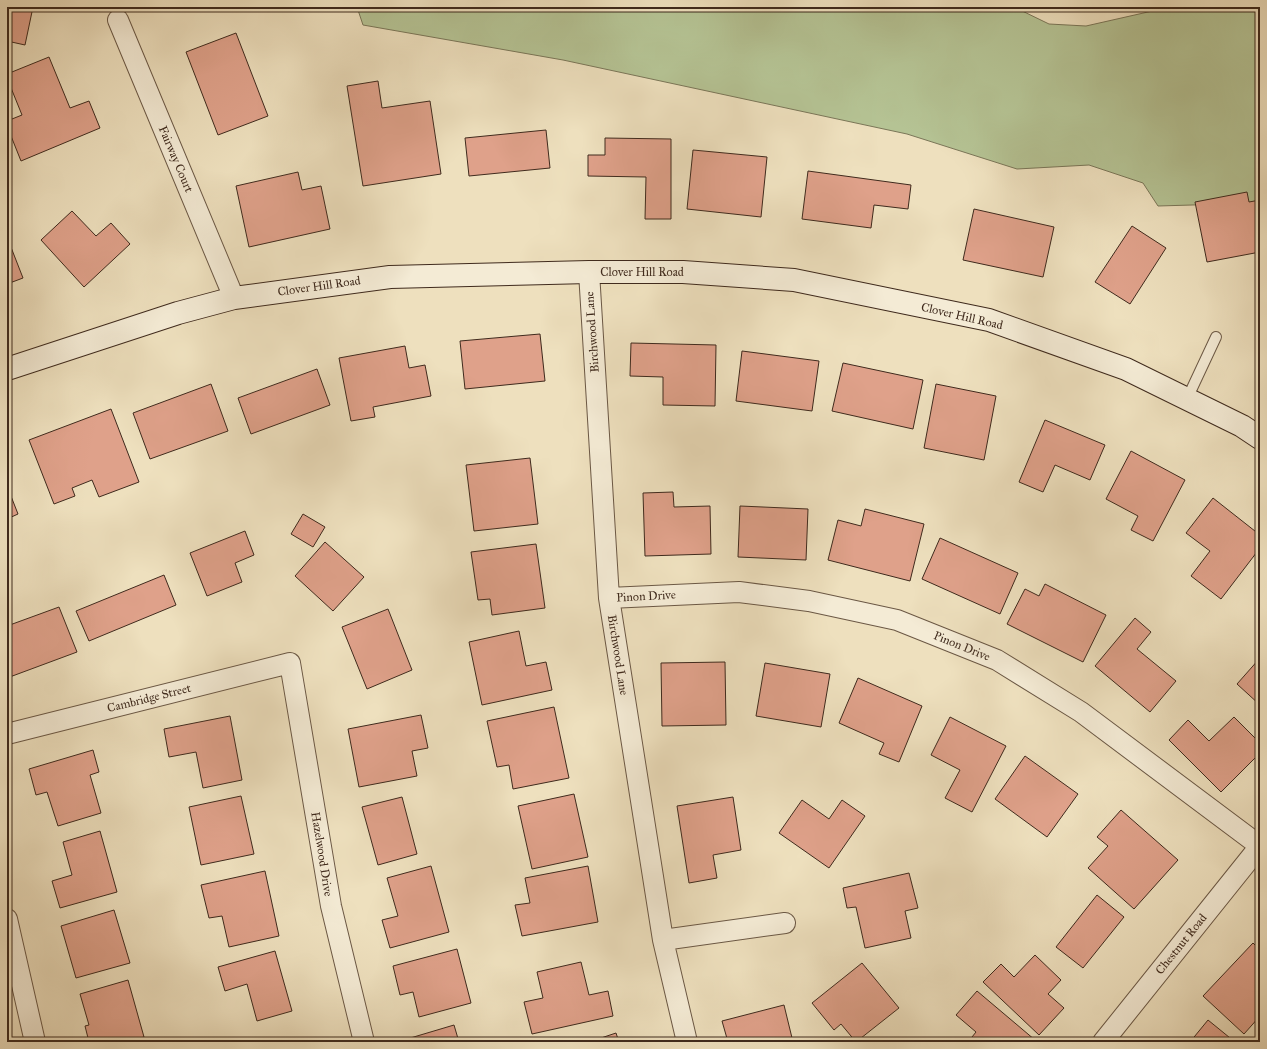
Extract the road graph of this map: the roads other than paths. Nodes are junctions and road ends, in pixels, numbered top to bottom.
1 (118, 20) dead end
2 (588, 272) junction
3 (234, 298) junction
4 (1216, 337) dead end
5 (7, 369) edge
6 (1187, 399) junction
7 (1260, 438) edge
8 (609, 598) junction
9 (290, 663) joint
10 (7, 734) edge
11 (1260, 846) edge
12 (7, 919) edge
13 (785, 923) dead end
14 (663, 940) junction
15 (35, 1042) edge
16 (364, 1042) edge
17 (687, 1042) edge
18 (1103, 1042) edge

1 - 3 street, Fairway Court
2 - 3 street, Clover Hill Road
2 - 6 street, Clover Hill Road
2 - 8 street, Birchwood Lane
3 - 5 street, Clover Hill Road
4 - 6 lane
6 - 7 street, Clover Hill Road
8 - 11 street, Pinon Drive
8 - 14 street, Birchwood Lane
9 - 10 street, Cambridge Street
9 - 16 street, Hazelwood Drive
11 - 18 street, Chestnut Road
12 - 15 street
13 - 14 street
14 - 17 street, Birchwood Lane

